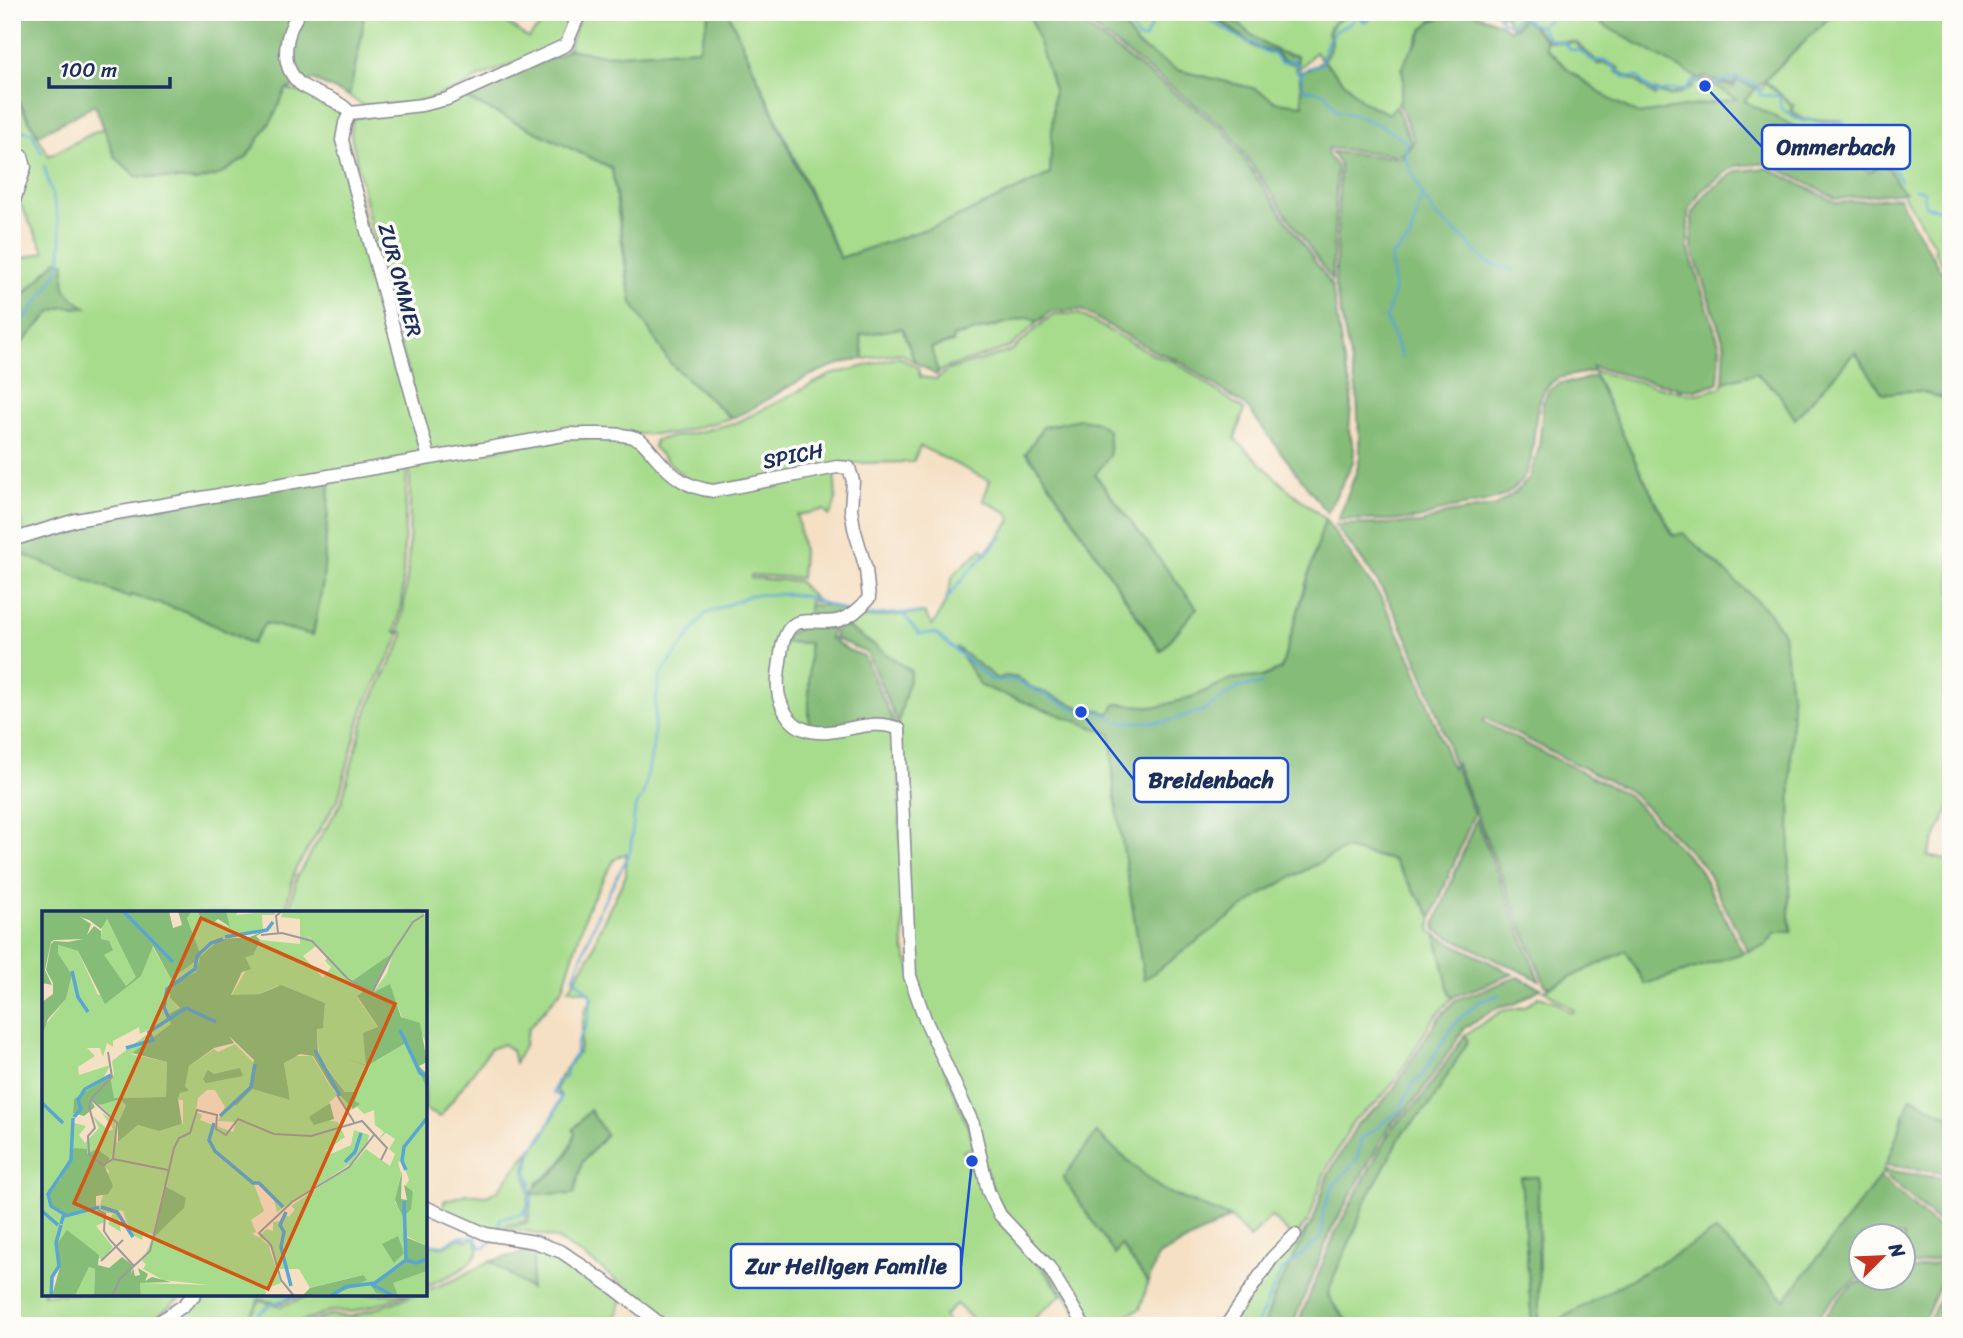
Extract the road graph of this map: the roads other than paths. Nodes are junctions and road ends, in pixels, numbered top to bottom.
1 (299, 12) edge
2 (580, 12) edge
3 (350, 113) junction
4 (22, 156) dead end
5 (12, 208) edge
6 (429, 458) junction
7 (12, 540) edge
8 (427, 1208) edge
9 (1295, 1235) dead end
10 (193, 1296) edge
11 (153, 1326) edge
12 (663, 1326) edge
13 (1084, 1326) edge
14 (1226, 1326) edge

1 - 3 street
2 - 3 street
3 - 6 street, ZUR OMMER
4 - 5 street
6 - 7 street
6 - 13 street, SPICH
8 - 12 street
9 - 14 street
10 - 11 street

